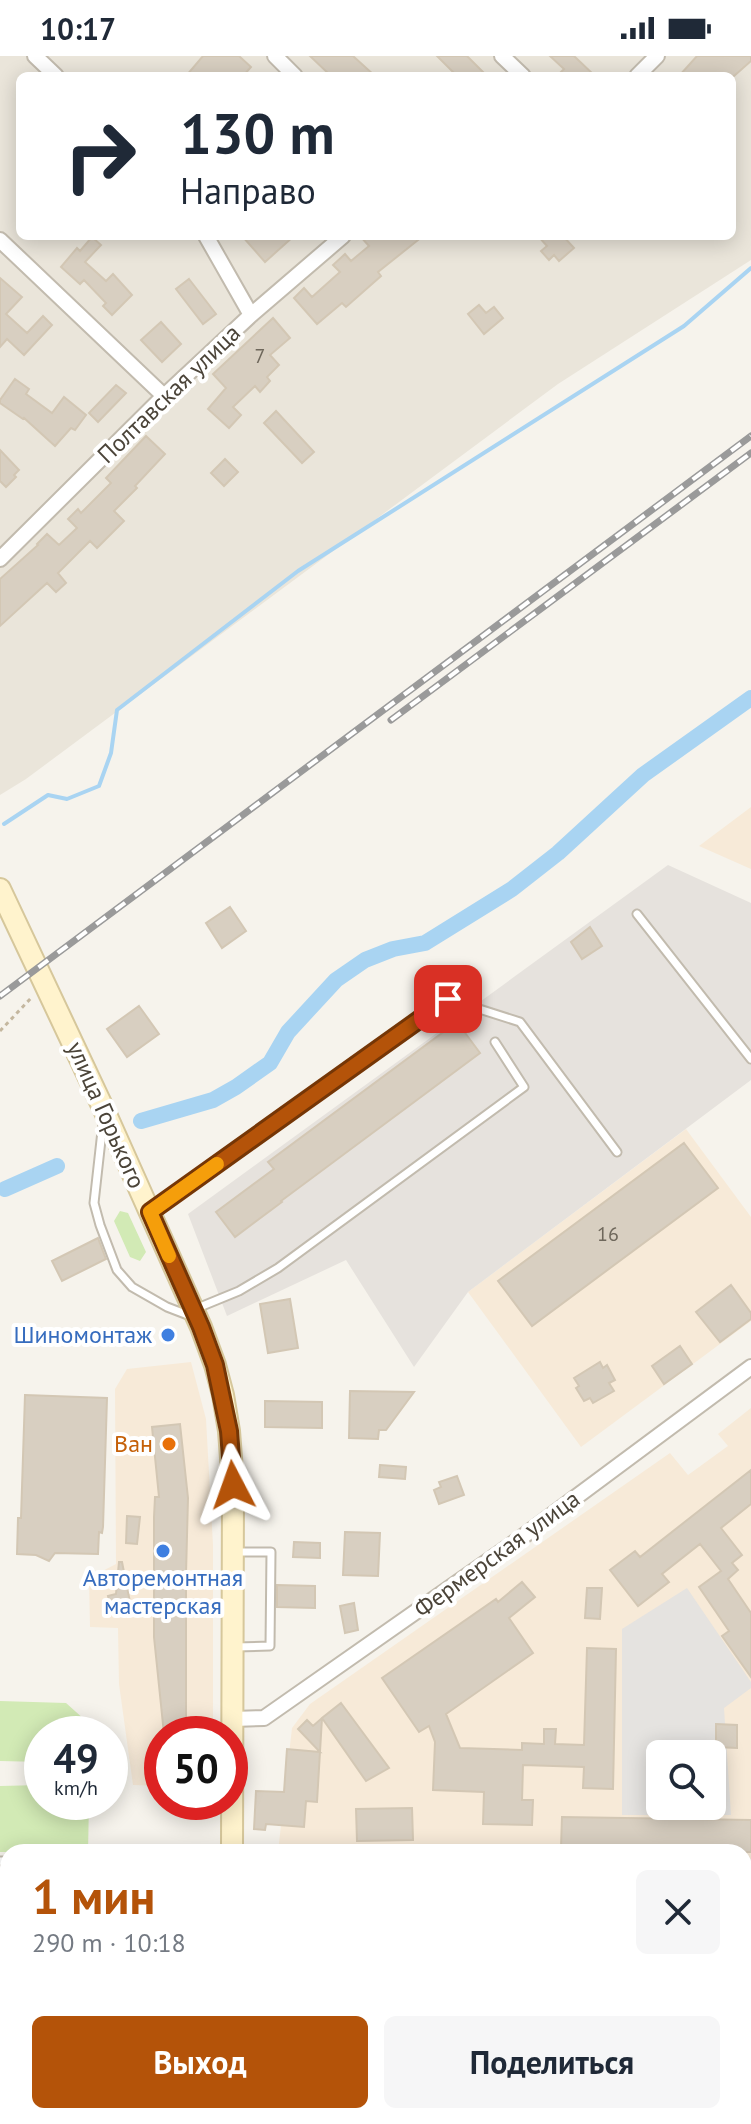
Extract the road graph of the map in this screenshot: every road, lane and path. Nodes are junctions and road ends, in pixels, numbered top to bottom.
1 (35, 56) edge
2 (275, 56) edge
3 (502, 56) edge
4 (657, 56) edge
5 (52, 72) edge
6 (291, 72) edge
7 (519, 72) edge
8 (641, 72) edge
9 (0, 240) edge
10 (208, 240) edge
11 (338, 240) edge
12 (251, 315) junction
13 (164, 396) junction
14 (0, 559) edge
15 (0, 889) edge
16 (637, 914) dead end
17 (45, 983) junction
18 (0, 1031) edge
19 (495, 1042) dead end
20 (751, 1059) edge
21 (105, 1112) junction
22 (617, 1152) dead end
23 (150, 1212) junction
24 (195, 1314) junction
25 (751, 1367) edge
26 (233, 1552) junction
27 (234, 1648) junction
28 (233, 1716) edge
29 (248, 1719) edge
30 (232, 1820) edge
31 (232, 1844) edge

1 - 5 street
2 - 6 street
3 - 7 street
4 - 8 street
9 - 13 street
10 - 12 street
11 - 12 street, Полтавская улица
12 - 13 street, Полтавская улица
13 - 14 street, Полтавская улица
15 - 17 main road, улица Горького
16 - 20 lane
17 - 18 path
17 - 21 main road, улица Горького
19 - 24 lane
21 - 23 main road, улица Горького
21 - 24 lane
22 - 23 lane
23 - 24 main road, улица Горького
24 - 26 main road, улица Горького
25 - 29 street, Фермерская улица
26 - 27 main road, улица Горького
26 - 27 lane
27 - 28 main road, улица Горького
30 - 31 main road, улица Горького

